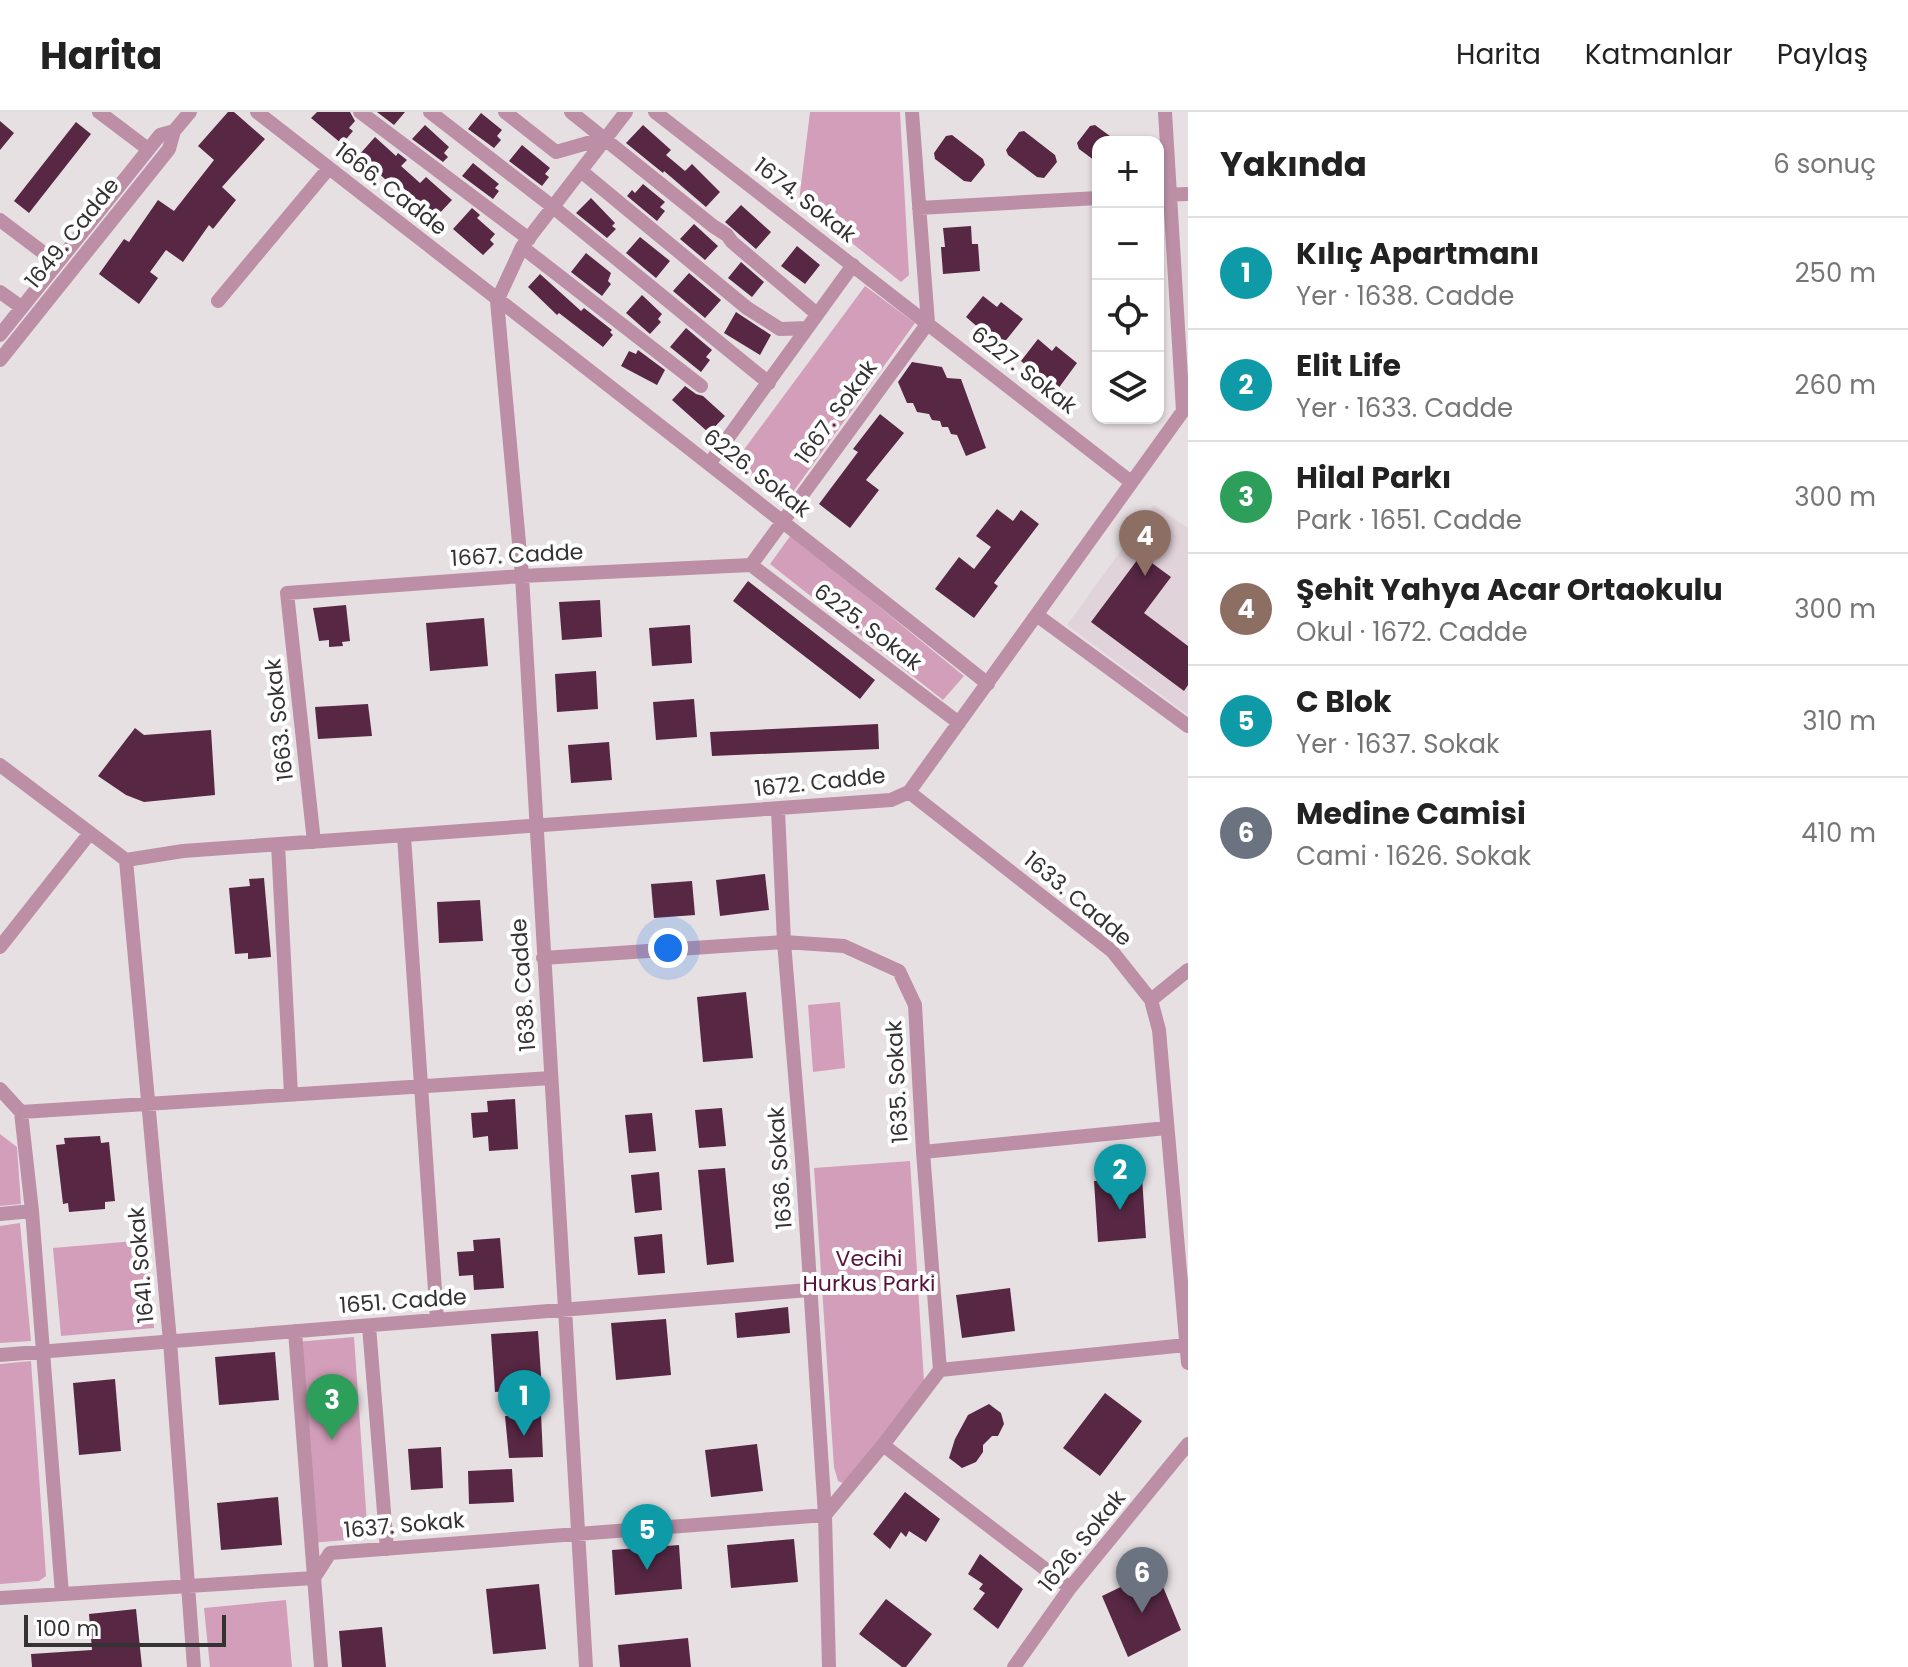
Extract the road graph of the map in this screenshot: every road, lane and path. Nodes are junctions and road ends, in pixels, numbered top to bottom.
1 (99, 112) edge
2 (190, 112) edge
3 (257, 112) edge
4 (360, 112) edge
5 (430, 112) edge
6 (505, 112) edge
7 (571, 112) edge
8 (626, 112) edge
9 (655, 112) edge
10 (912, 112) edge
11 (1165, 112) edge
12 (174, 131) junction
13 (605, 138) junction
14 (148, 149) junction
15 (329, 168) junction
16 (581, 171) junction
17 (1188, 194) edge
18 (1164, 195) edge
19 (1092, 198) edge
20 (553, 207) junction
21 (919, 208) junction
22 (0, 220) edge
23 (526, 243) junction
24 (57, 263) junction
25 (853, 265) junction
26 (0, 292) edge
27 (218, 301) dead end
28 (497, 301) junction
29 (21, 307) junction
30 (817, 314) junction
31 (928, 323) junction
32 (807, 328) junction
33 (0, 335) edge
34 (0, 360) edge
35 (769, 383) junction
36 (701, 386) dead end
37 (1186, 411) edge
38 (709, 464) junction
39 (1131, 482) junction
40 (784, 521) junction
41 (751, 565) junction
42 (522, 576) junction
43 (287, 593) joint
44 (1038, 616) junction
45 (988, 684) junction
46 (959, 723) junction
47 (1188, 726) edge
48 (0, 765) edge
49 (909, 792) junction
50 (778, 810) junction
51 (535, 825) junction
52 (90, 833) junction
53 (404, 836) junction
54 (314, 842) junction
55 (278, 844) junction
56 (126, 860) junction
57 (784, 942) junction
58 (0, 947) edge
59 (543, 958) junction
60 (1188, 970) edge
61 (1151, 1000) junction
62 (551, 1078) junction
63 (420, 1085) junction
64 (0, 1089) edge
65 (291, 1094) junction
66 (0, 1100) edge
67 (147, 1104) junction
68 (21, 1112) junction
69 (1167, 1128) junction
70 (923, 1152) junction
71 (32, 1211) junction
72 (0, 1214) edge
73 (809, 1290) junction
74 (565, 1310) junction
75 (437, 1320) junction
76 (369, 1326) junction
77 (295, 1331) junction
78 (170, 1341) junction
79 (1186, 1345) edge
80 (43, 1351) junction
81 (0, 1355) edge
82 (1188, 1363) edge
83 (940, 1370) junction
84 (1188, 1444) edge
85 (883, 1445) junction
86 (825, 1515) junction
87 (578, 1533) junction
88 (387, 1549) junction
89 (314, 1578) junction
90 (188, 1588) junction
91 (1070, 1588) junction
92 (62, 1594) junction
93 (0, 1598) edge
94 (194, 1667) edge
95 (321, 1667) edge
96 (586, 1667) edge
97 (829, 1667) edge
98 (1014, 1667) edge

1 - 14 street
2 - 12 street, 1649. Cadde
3 - 15 street, 1666. Cadde
4 - 23 street
5 - 20 street
6 - 13 street
7 - 13 street
8 - 13 street
9 - 25 street, 1674. Sokak
10 - 21 street
11 - 18 street, 1672. Cadde
12 - 14 street, 1649. Cadde
12 - 34 street, 1649. Cadde
13 - 16 street
13 - 30 street
14 - 24 street, 1649. Cadde
15 - 27 street
15 - 28 street, 1666. Cadde
16 - 20 street
16 - 32 street
17 - 18 street
18 - 37 street, 1672. Cadde
19 - 21 street
20 - 23 street
20 - 35 street
21 - 31 street
22 - 24 street
23 - 28 street
23 - 36 street
24 - 29 street, 1649. Cadde
25 - 30 street
25 - 31 street, 1674. Sokak
26 - 29 street
28 - 38 street, 6226. Sokak
28 - 42 street, 1638. Cadde
29 - 33 street, 1649. Cadde
30 - 32 street
31 - 39 street, 6227. Sokak
31 - 40 street, 1667. Sokak
32 - 35 street
35 - 38 street
37 - 39 street, 1672. Cadde
38 - 40 street, 6226. Sokak
39 - 44 street, 1672. Cadde
40 - 41 street, 1667. Sokak
40 - 45 street, 6226. Sokak
41 - 42 street, 1667. Cadde
41 - 46 street, 6225. Sokak
42 - 43 street, 1667. Cadde
42 - 51 street, 1638. Cadde
43 - 54 street, 1663. Sokak
44 - 45 street, 1672. Cadde
44 - 47 street
45 - 46 street, 1672. Cadde
46 - 49 street, 1672. Cadde
48 - 52 street
49 - 50 street, 1672. Cadde
49 - 61 street, 1633. Cadde
50 - 51 street, 1672. Cadde
50 - 57 street, 1636. Sokak
51 - 53 street, 1672. Cadde
51 - 59 street, 1638. Cadde
52 - 56 street
52 - 58 street
53 - 54 street, 1672. Cadde
53 - 63 street
54 - 55 street, 1672. Cadde
55 - 56 street, 1672. Cadde
55 - 65 street
56 - 67 street, 1641. Sokak
57 - 59 street, 1635. Sokak
57 - 70 street, 1635. Sokak
57 - 73 street, 1636. Sokak
59 - 62 street, 1638. Cadde
60 - 61 street
61 - 69 street, 1633. Cadde
62 - 63 street
62 - 74 street, 1638. Cadde
63 - 65 street
63 - 75 street
64 - 68 street
65 - 67 street
66 - 68 street
67 - 68 street
67 - 78 street, 1641. Sokak
68 - 71 street
69 - 70 street
69 - 79 street, 1633. Cadde
70 - 83 street, 1635. Sokak
71 - 72 street
71 - 80 street
73 - 74 street, 1651. Cadde
73 - 86 street, 1636. Sokak
74 - 75 street, 1651. Cadde
74 - 87 street, 1638. Cadde
75 - 76 street, 1651. Cadde
76 - 77 street, 1651. Cadde
76 - 88 street
77 - 78 street, 1651. Cadde
77 - 89 street
78 - 80 street, 1651. Cadde
78 - 90 street, 1641. Sokak
79 - 82 street, 1633. Cadde
79 - 83 street
80 - 81 street, 1651. Cadde
80 - 92 street
83 - 85 street
84 - 91 street, 1626. Sokak
85 - 86 street
85 - 91 street
86 - 87 street, 1637. Sokak
86 - 97 street, 1636. Sokak
87 - 88 street, 1637. Sokak
87 - 96 street, 1638. Cadde
88 - 89 street, 1637. Sokak
89 - 90 street
89 - 95 street
90 - 92 street
90 - 94 street, 1641. Sokak
91 - 98 street, 1626. Sokak
92 - 93 street

